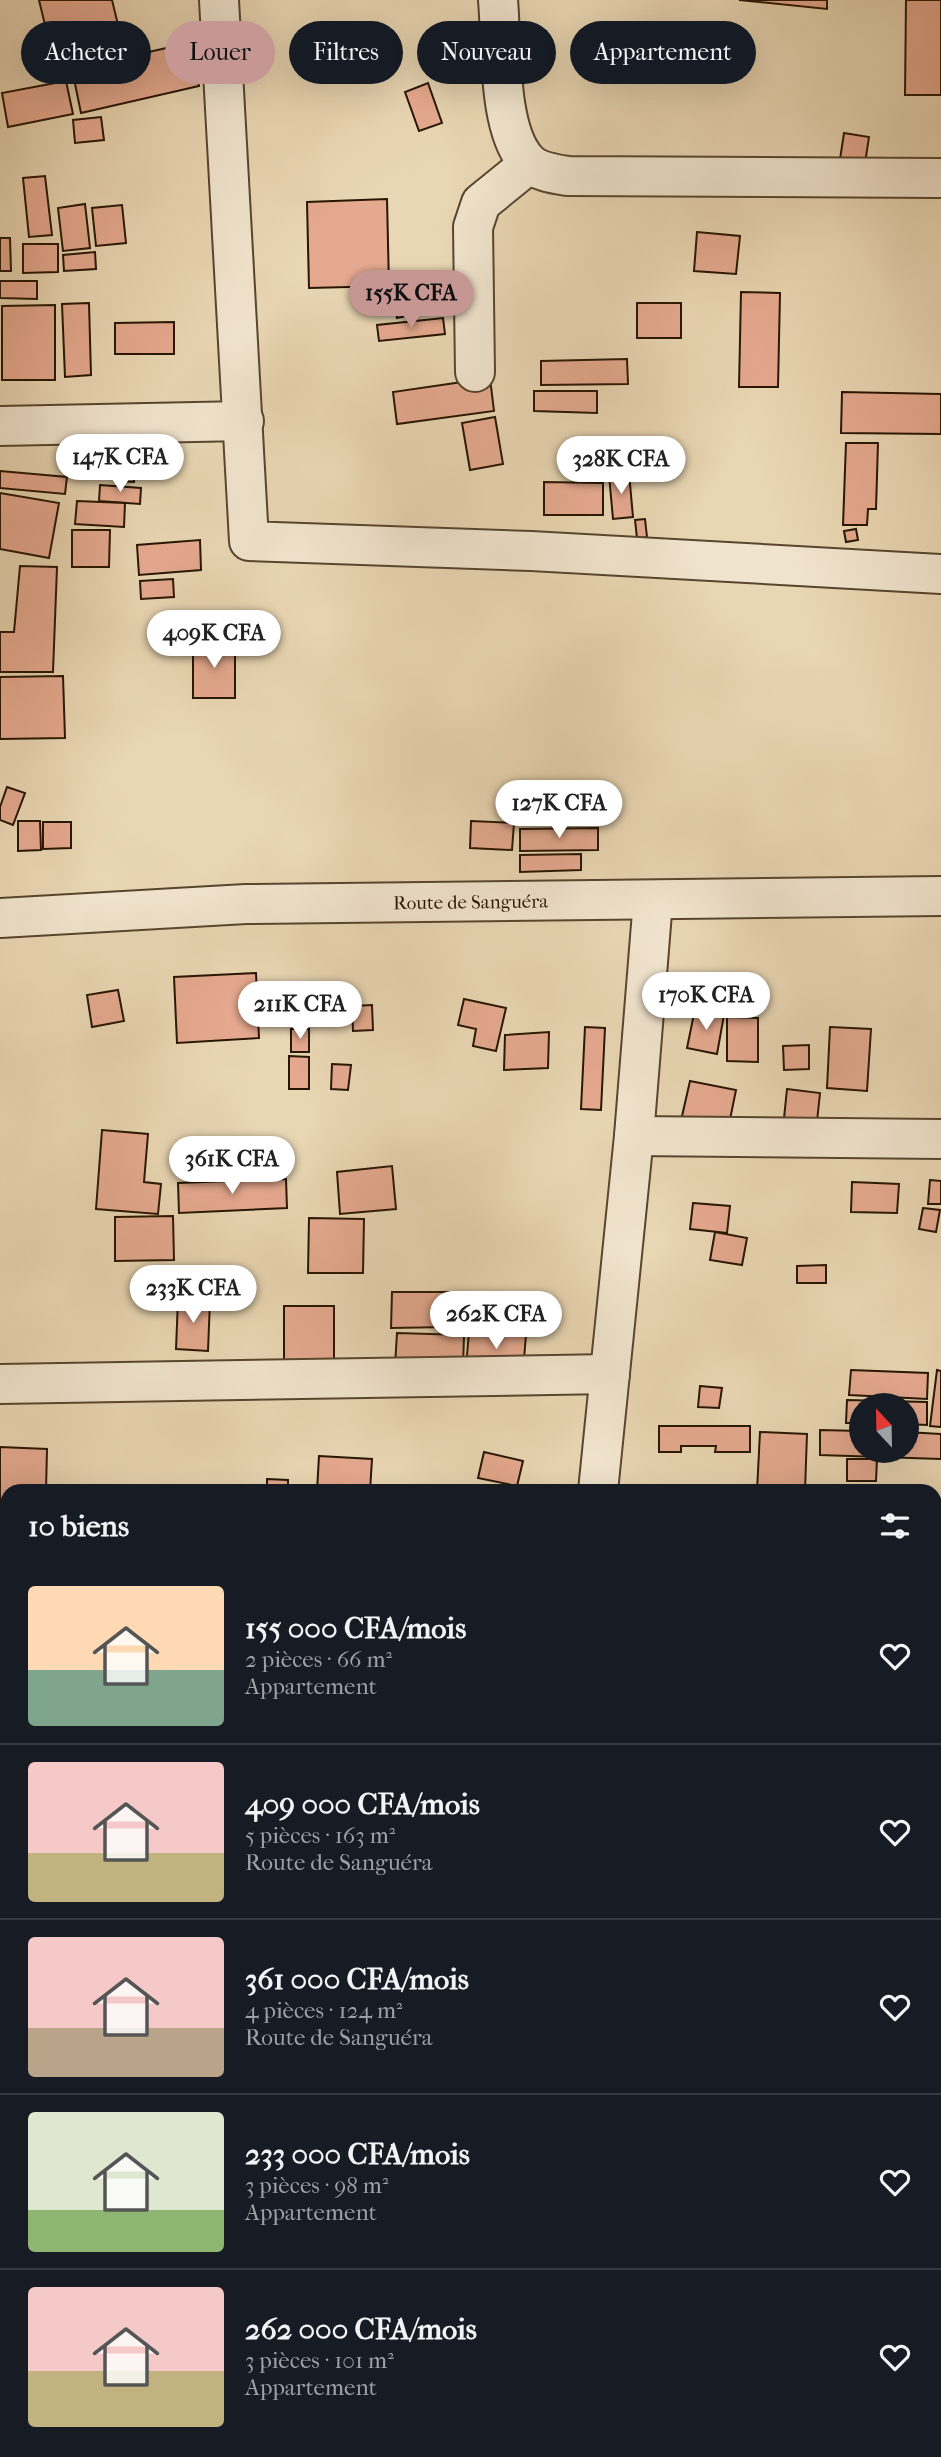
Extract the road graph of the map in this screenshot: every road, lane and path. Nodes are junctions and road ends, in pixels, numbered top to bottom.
1 (219, 0) edge
2 (499, 0) edge
3 (529, 164) junction
4 (941, 178) edge
5 (474, 372) dead end
6 (244, 421) junction
7 (0, 426) edge
8 (941, 574) edge
9 (941, 896) edge
10 (653, 900) junction
11 (0, 918) edge
12 (634, 1136) junction
13 (941, 1139) edge
14 (610, 1374) junction
15 (0, 1384) edge
16 (599, 1484) edge

1 - 6 street
2 - 3 street
3 - 4 street
3 - 5 street
6 - 7 street
6 - 8 street
9 - 10 street, Route de Sanguéra
10 - 11 street, Route de Sanguéra
10 - 12 street
12 - 13 street
12 - 14 street
14 - 15 street
14 - 16 street

